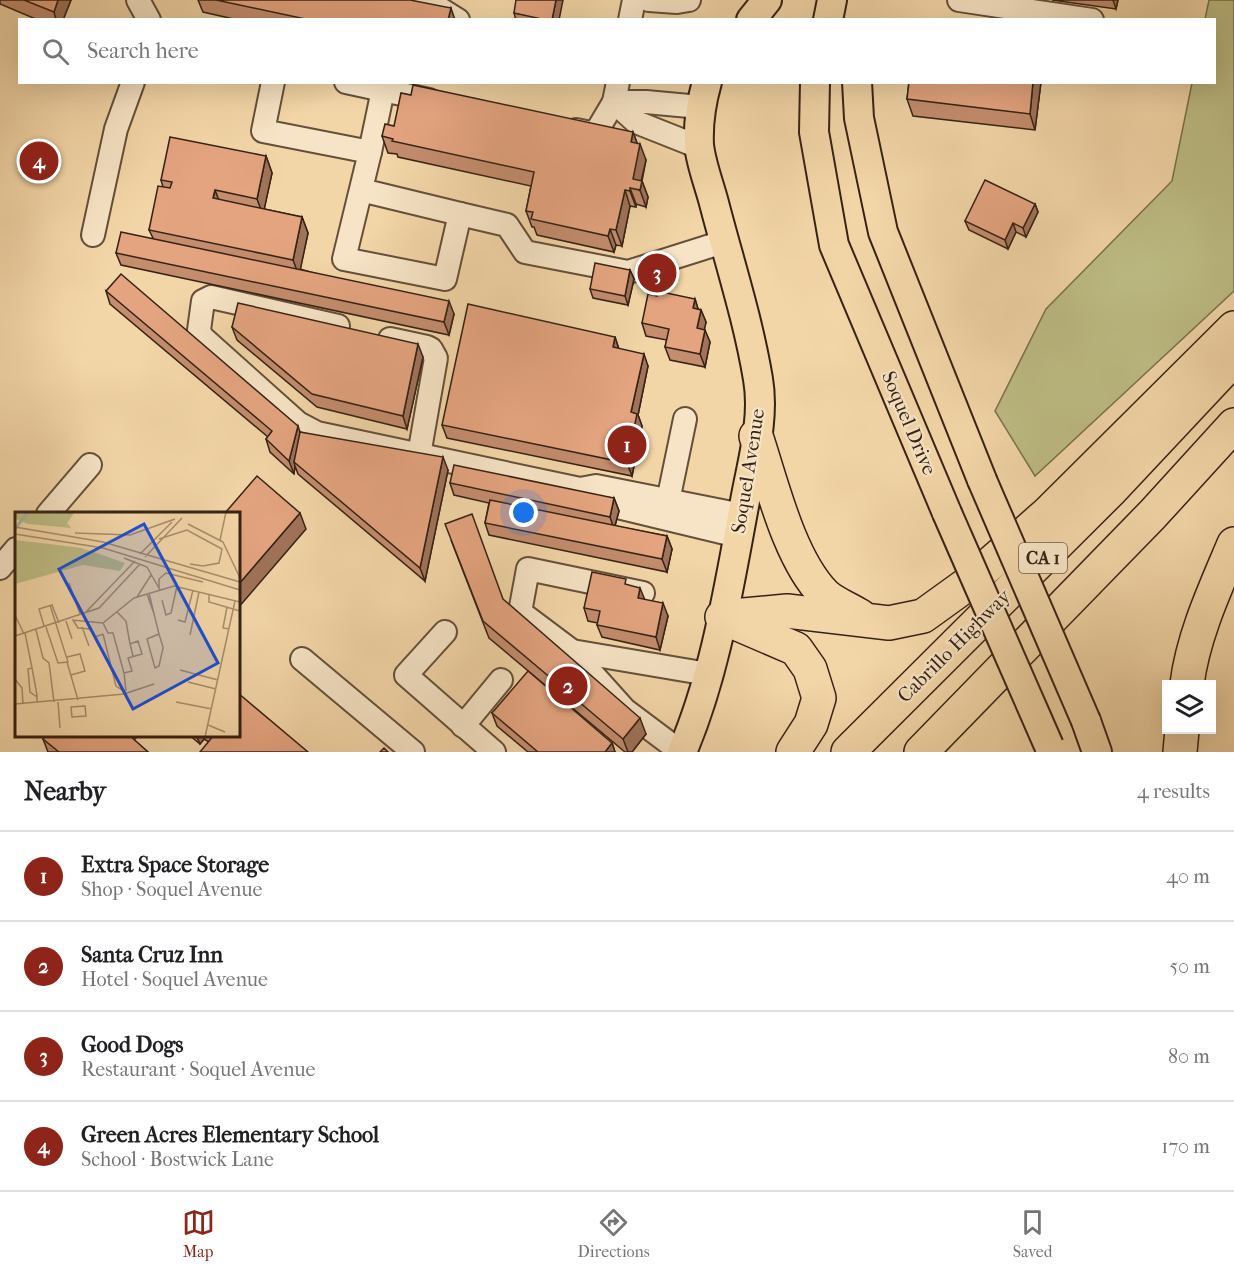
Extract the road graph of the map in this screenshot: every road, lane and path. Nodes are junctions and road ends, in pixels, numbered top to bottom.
1 (400, 0) edge
2 (634, 0) edge
3 (649, 0) edge
4 (688, 0) edge
5 (767, 0) edge
6 (959, 0) edge
7 (455, 18) edge
8 (630, 18) edge
9 (753, 18) edge
10 (1079, 18) edge
11 (133, 84) edge
12 (273, 84) edge
13 (355, 84) edge
14 (815, 84) edge
15 (857, 84) edge
16 (383, 90) junction
17 (616, 92) edge
18 (703, 94) edge
19 (450, 104) edge
20 (558, 126) edge
21 (699, 147) junction
22 (370, 152) junction
23 (361, 190) junction
24 (460, 214) junction
25 (93, 235) dead end
26 (723, 242) junction
27 (1234, 328) edge
28 (1234, 358) edge
29 (686, 419) dead end
30 (1234, 425) edge
31 (756, 436) junction
32 (419, 455) junction
33 (90, 465) dead end
34 (580, 489) junction
35 (668, 501) junction
36 (49, 512) edge
37 (740, 526) junction
38 (1234, 544) edge
39 (15, 550) edge
40 (0, 568) edge
41 (643, 593) dead end
42 (722, 617) junction
43 (864, 618) junction
44 (445, 632) dead end
45 (572, 651) junction
46 (302, 659) dead end
47 (708, 674) junction
48 (501, 680) dead end
49 (1188, 680) edge
50 (972, 700) junction
51 (463, 726) junction
52 (1182, 734) edge
53 (1050, 749) edge
54 (413, 752) edge
55 (494, 752) edge
56 (681, 752) edge
57 (793, 752) edge
58 (848, 752) edge
59 (921, 752) edge
60 (929, 752) edge
61 (1097, 752) edge
62 (1180, 752) edge

1 - 7 street
2 - 8 street
3 - 4 street
5 - 9 main road
6 - 10 street
11 - 25 street
12 - 22 street
13 - 16 street
14 - 53 main road, Soquel Drive, bridge
15 - 61 main road, bridge
16 - 19 street
16 - 22 street
17 - 18 street
17 - 20 street
17 - 21 street
18 - 21 main road, Soquel Avenue
21 - 26 main road, Soquel Avenue
22 - 23 street
23 - 24 street
23 - 24 street
24 - 26 street
26 - 31 main road, Soquel Avenue
27 - 43 highway
28 - 58 highway, Cabrillo Highway / CA 1
29 - 35 street
30 - 50 highway, CA 1
31 - 37 main road, Soquel Avenue
31 - 43 highway
32 - 32 street
32 - 34 street
33 - 36 street
34 - 35 street
34 - 37 street
35 - 37 street
37 - 42 main road, Soquel Avenue
38 - 49 highway
39 - 40 street
41 - 45 street
42 - 43 highway
42 - 47 main road, Soquel Avenue
42 - 57 highway
44 - 51 street
45 - 47 street
45 - 56 street
46 - 54 street
47 - 56 main road, Soquel Avenue
48 - 51 street
50 - 59 highway, CA 1
50 - 60 highway
51 - 55 street
52 - 62 highway

